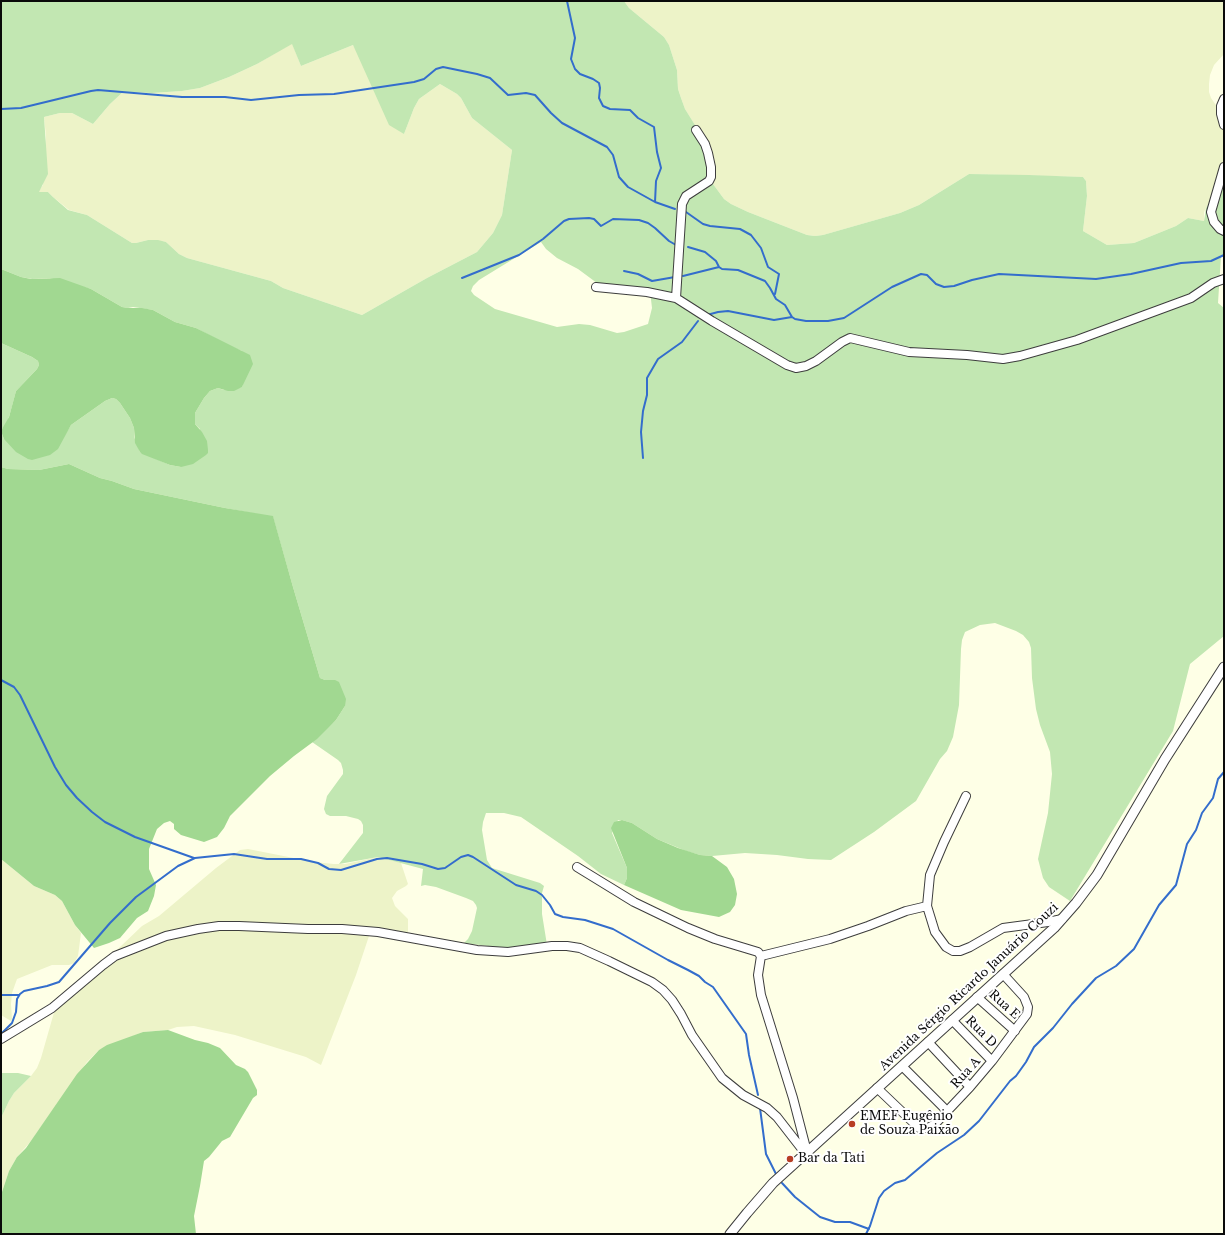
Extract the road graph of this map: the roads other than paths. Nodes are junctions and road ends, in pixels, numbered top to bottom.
1 (1224, 99) edge
2 (1224, 125) edge
3 (696, 130) dead end
4 (1224, 167) edge
5 (1224, 231) edge
6 (1223, 279) edge
7 (596, 287) dead end
8 (676, 298) junction
9 (1224, 667) edge
10 (966, 796) dead end
11 (577, 867) dead end
12 (927, 906) junction
13 (1062, 919) junction
14 (761, 956) junction
15 (1003, 974) junction
16 (977, 997) junction
17 (952, 1020) junction
18 (1015, 1031) junction
19 (1, 1039) edge
20 (928, 1042) junction
21 (992, 1061) junction
22 (902, 1066) junction
23 (970, 1087) junction
24 (877, 1088) junction
25 (947, 1111) junction
26 (806, 1153) junction
27 (730, 1234) edge

1 - 2 street
3 - 8 street
4 - 5 street
6 - 8 street
7 - 8 street
9 - 13 street, Avenida Sérgio Ricardo Januário Couzi
10 - 12 street
11 - 14 street
12 - 13 street
12 - 14 street
13 - 15 street, Avenida Sérgio Ricardo Januário Couzi
14 - 26 street
15 - 16 street, Avenida Sérgio Ricardo Januário Couzi
15 - 18 street, Rua A
16 - 17 street, Avenida Sérgio Ricardo Januário Couzi
16 - 18 street, Rua E
17 - 20 street, Avenida Sérgio Ricardo Januário Couzi
17 - 21 street, Rua D
18 - 21 street, Rua A
19 - 26 street
20 - 22 street, Avenida Sérgio Ricardo Januário Couzi
20 - 23 street
21 - 23 street, Rua A
22 - 24 street, Avenida Sérgio Ricardo Januário Couzi
22 - 25 street
23 - 25 street, Rua A
24 - 25 street, Rua A
24 - 26 street, Avenida Sérgio Ricardo Januário Couzi
26 - 27 street, Avenida Sérgio Ricardo Januário Couzi

